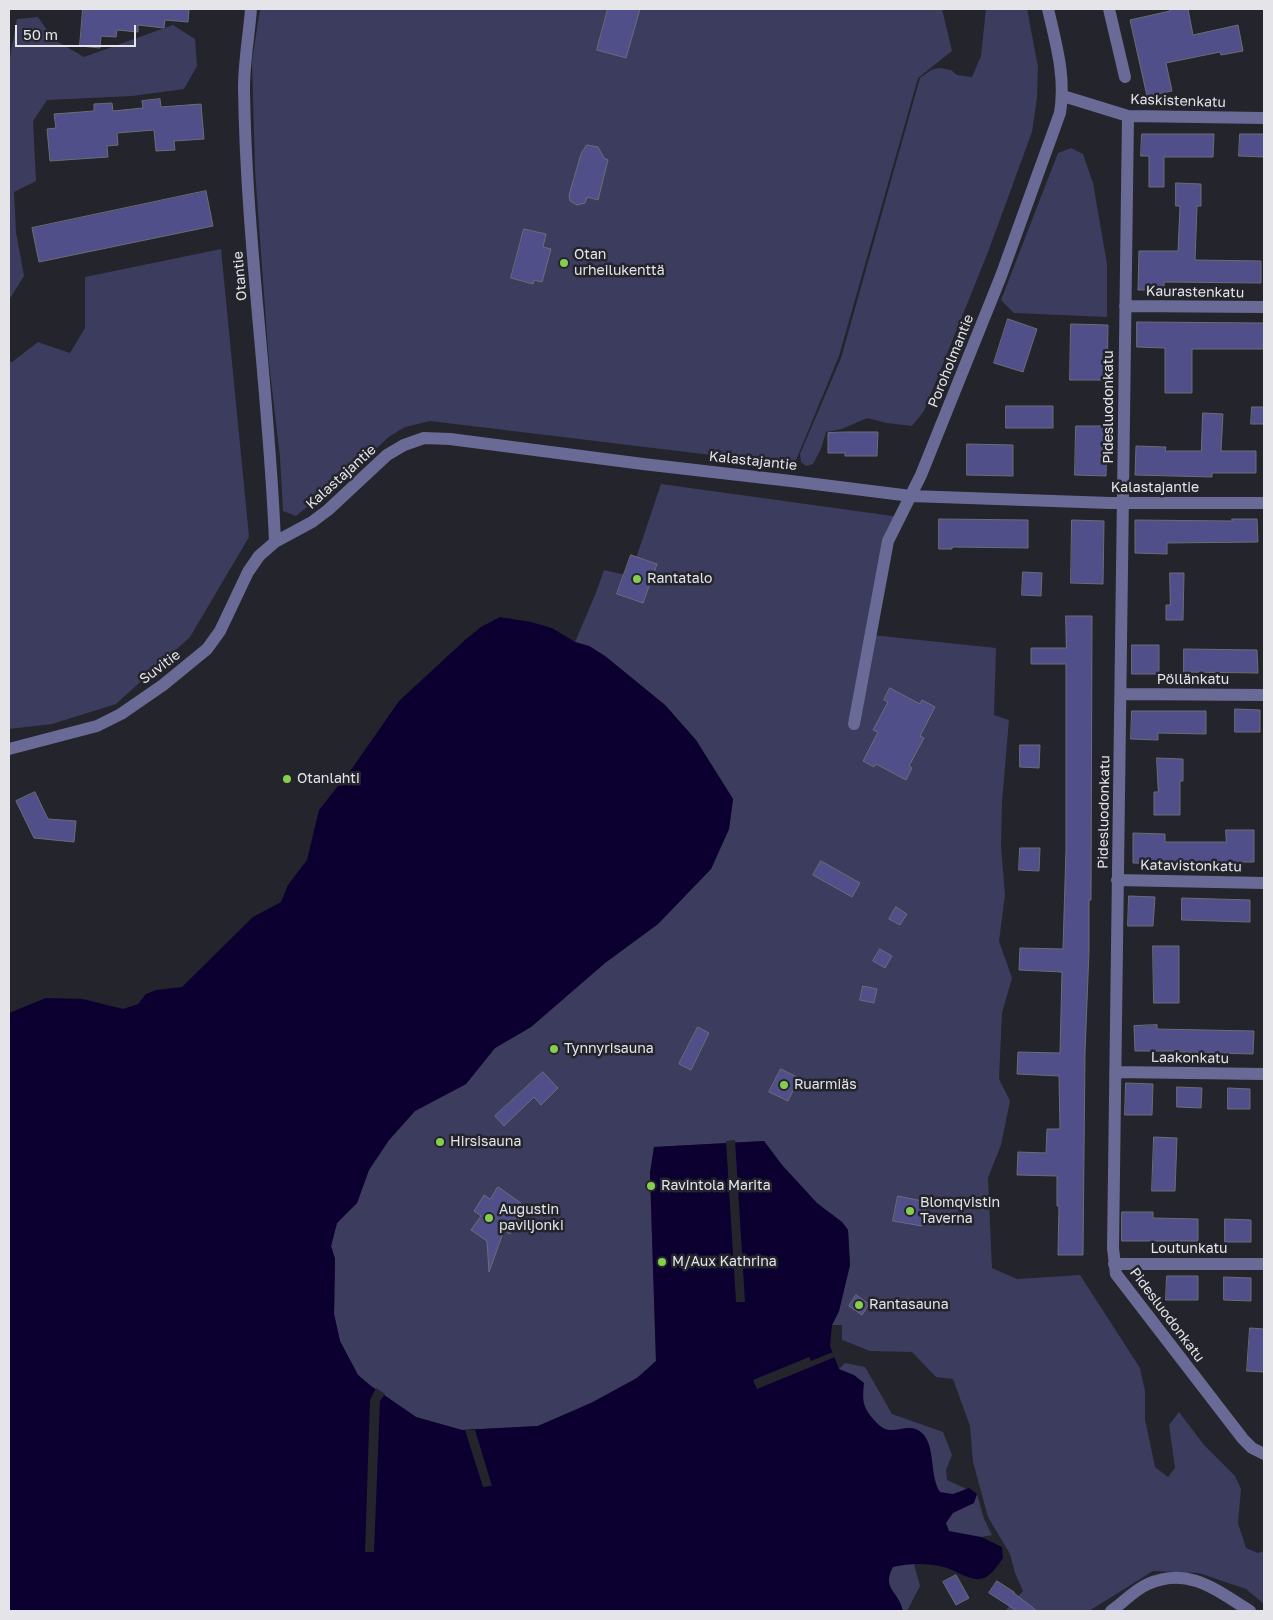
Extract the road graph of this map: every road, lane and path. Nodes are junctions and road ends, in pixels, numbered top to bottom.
1 (251, 9) edge
2 (1048, 9) edge
3 (1109, 9) edge
4 (1125, 77) dead end
5 (1063, 96) junction
6 (1128, 116) junction
7 (1264, 118) edge
8 (1125, 306) junction
9 (1264, 307) edge
10 (911, 496) junction
11 (1124, 502) junction
12 (1264, 503) edge
13 (275, 542) junction
14 (1121, 694) junction
15 (1264, 695) edge
16 (854, 724) dead end
17 (9, 749) edge
18 (1117, 880) junction
19 (1264, 883) edge
20 (1115, 1072) junction
21 (1264, 1074) edge
22 (1114, 1264) junction
23 (1264, 1264) edge
24 (1264, 1454) edge
25 (1111, 1611) edge
26 (1250, 1611) edge

1 - 13 street, Otantie
2 - 5 street, Poroholmantie
3 - 4 street
5 - 6 street, Kaskistenkatu
5 - 10 street, Poroholmantie
6 - 7 street, Kaskistenkatu
6 - 8 street, Pidesluodonkatu
8 - 9 street, Kaurastenkatu
8 - 11 street, Pidesluodonkatu
10 - 11 street, Kalastajantie
10 - 13 street, Kalastajantie
10 - 16 street, Poroholmantie
11 - 12 street, Kalastajantie
11 - 14 street, Pidesluodonkatu
13 - 17 street, Suvitie
14 - 15 street, Pöllänkatu
14 - 18 street, Pidesluodonkatu
18 - 19 street, Katavistonkatu
18 - 20 street, Pidesluodonkatu
20 - 21 street, Laakonkatu
20 - 22 street, Pidesluodonkatu
22 - 23 street, Loutunkatu
22 - 24 street, Pidesluodonkatu
25 - 26 street

